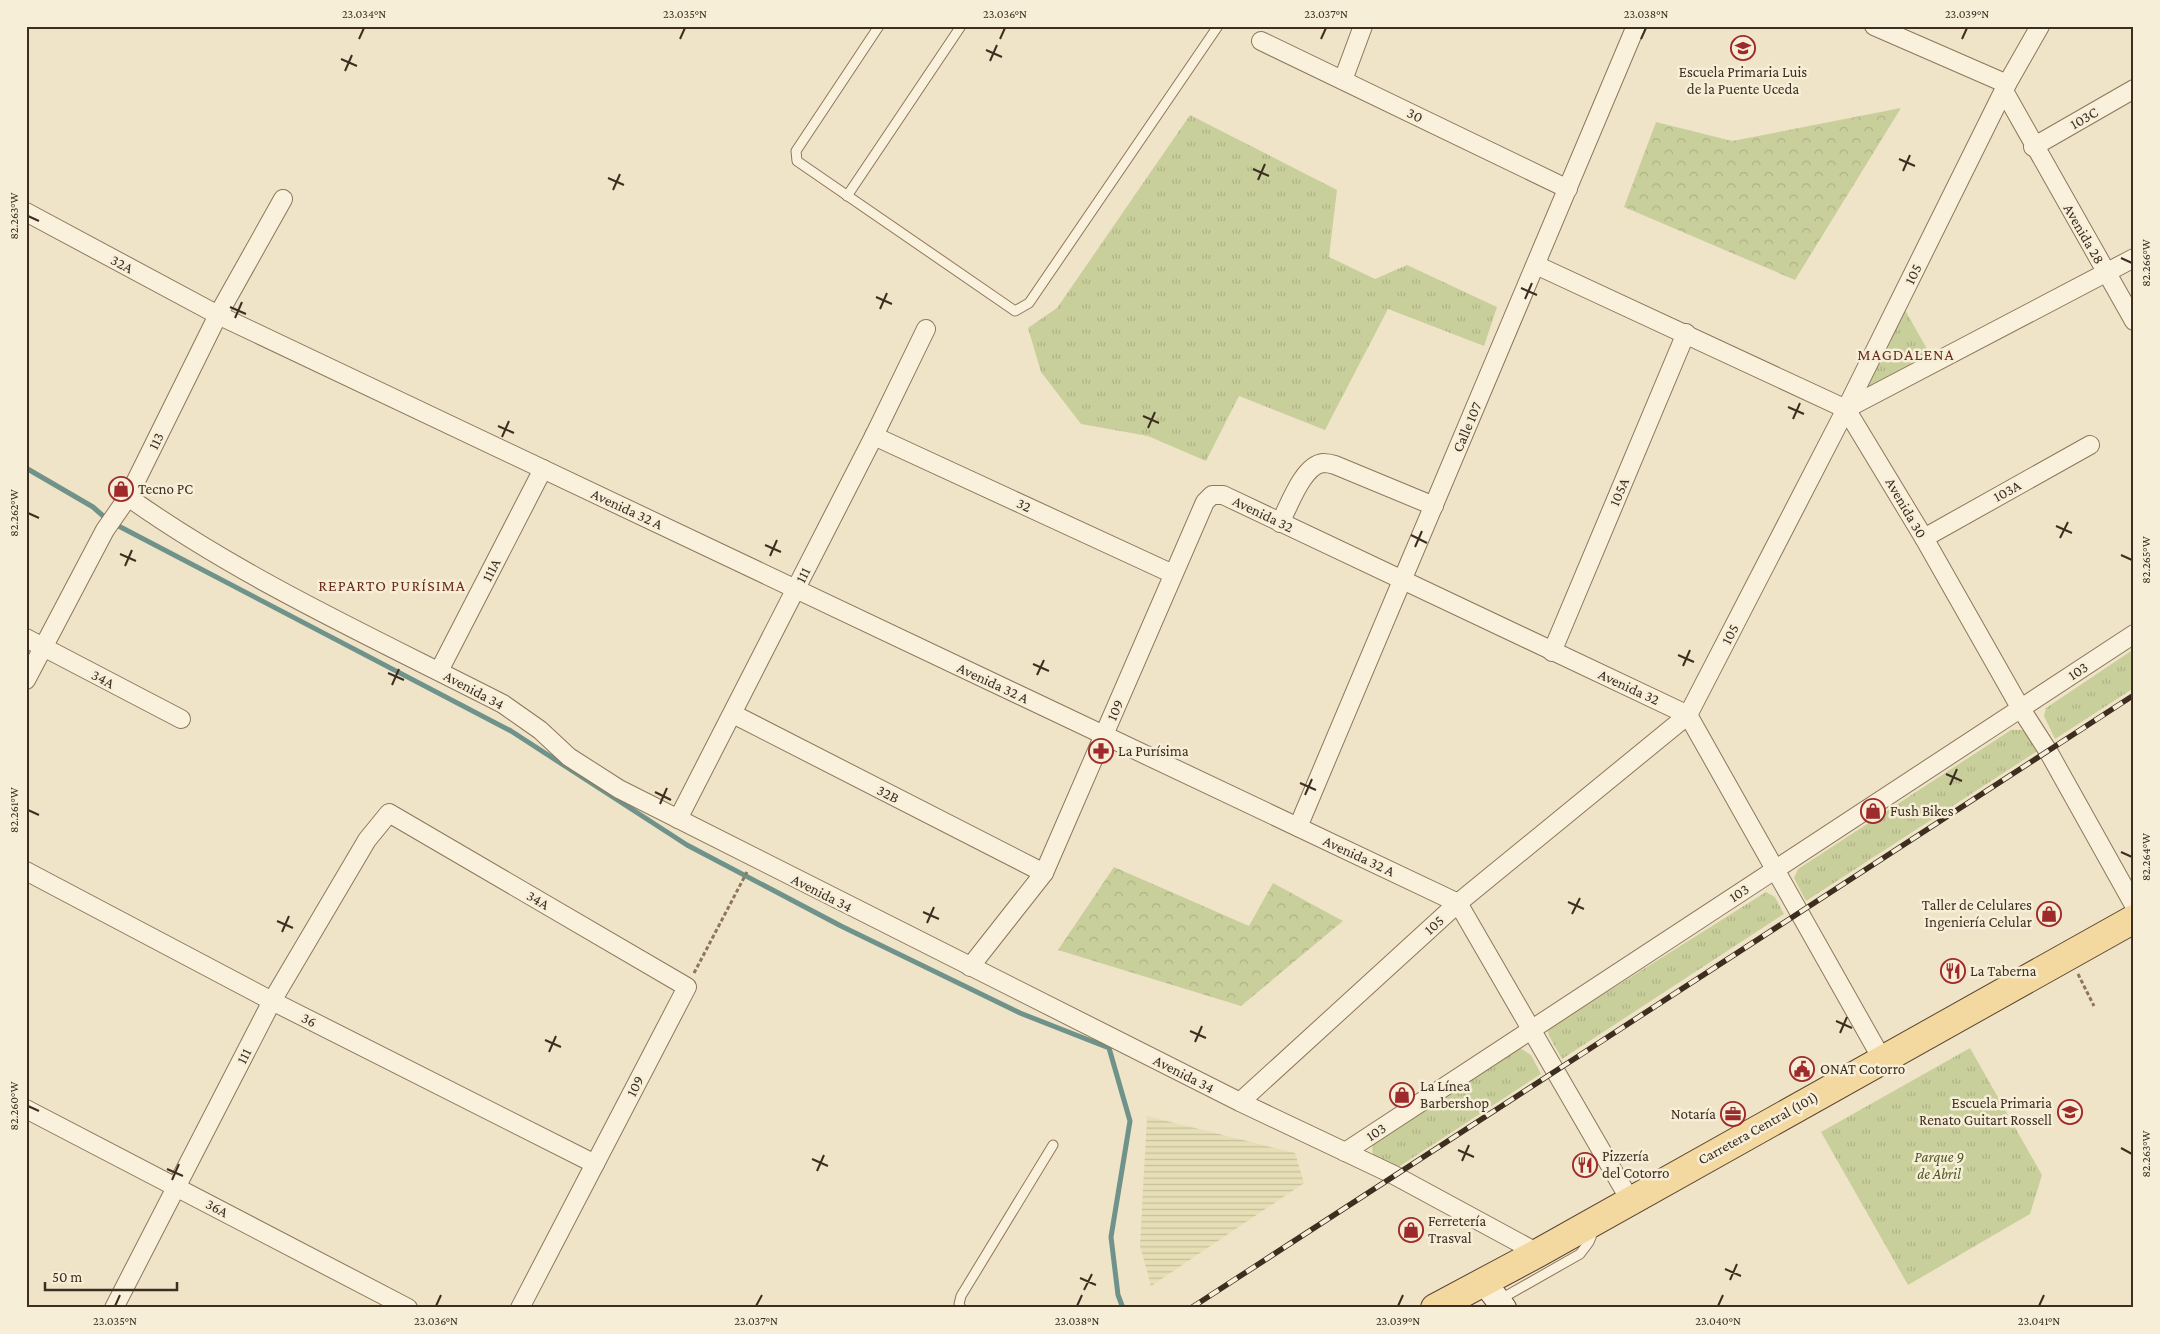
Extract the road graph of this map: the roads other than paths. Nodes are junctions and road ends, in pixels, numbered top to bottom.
1 (879, 26) edge
2 (962, 26) edge
3 (1218, 26) edge
4 (1363, 26) edge
5 (1636, 26) edge
6 (1874, 26) edge
7 (2040, 26) edge
8 (1261, 41) dead end
9 (1343, 80) junction
10 (2005, 88) junction
11 (2134, 89) edge
12 (2034, 147) junction
13 (1568, 188) junction
14 (847, 196) junction
15 (282, 199) dead end
16 (26, 212) edge
17 (2134, 258) edge
18 (1536, 265) junction
19 (2107, 273) junction
20 (218, 315) junction
21 (2134, 321) edge
22 (926, 330) dead end
23 (1686, 333) junction
24 (1846, 409) junction
25 (874, 436) junction
26 (2090, 445) dead end
27 (543, 469) junction
28 (1212, 495) joint
29 (128, 497) junction
30 (1434, 506) junction
31 (1280, 523) junction
32 (1924, 538) junction
33 (1173, 574) junction
34 (1403, 580) junction
35 (796, 589) junction
36 (2134, 634) edge
37 (26, 638) edge
38 (44, 647) junction
39 (1552, 652) junction
40 (439, 672) junction
41 (26, 680) edge
42 (2021, 709) junction
43 (732, 714) junction
44 (1688, 715) junction
45 (181, 719) dead end
46 (1104, 736) junction
47 (389, 813) joint
48 (678, 819) junction
49 (1298, 827) junction
50 (1776, 868) junction
51 (26, 871) edge
52 (1044, 873) junction
53 (1458, 903) junction
54 (2134, 905) edge
55 (2134, 919) edge
56 (970, 967) junction
57 (687, 987) joint
58 (272, 1001) junction
59 (1531, 1029) junction
60 (1882, 1059) junction
61 (1240, 1102) junction
62 (26, 1109) edge
63 (1053, 1145) dead end
64 (1345, 1152) junction
65 (595, 1164) junction
66 (176, 1187) junction
67 (1630, 1200) junction
68 (1598, 1219) junction
69 (1538, 1253) junction
70 (1495, 1297) edge
71 (114, 1308) edge
72 (408, 1308) edge
73 (520, 1308) edge
74 (961, 1308) edge
75 (1435, 1308) edge

1 - 14 lane
2 - 14 lane
3 - 14 lane
4 - 9 street
5 - 13 street, Calle 107
6 - 10 street
7 - 10 street, 105
8 - 9 street, 30
9 - 13 street, 30
10 - 12 street, Avenida 28
10 - 24 street, 105
11 - 12 street, 103C
12 - 19 street, Avenida 28
13 - 18 street, Calle 107
15 - 20 street, 113
16 - 20 street, 32A
17 - 19 street
18 - 23 street
18 - 30 street, Calle 107
19 - 21 street, Avenida 28
19 - 24 street
20 - 27 street, Avenida 32 A
20 - 29 street, 113
22 - 25 street, 111
23 - 24 street
23 - 39 street, 105A
24 - 32 street, Avenida 30
24 - 44 street, 105
25 - 33 street, 32
25 - 35 street, 111
26 - 32 street, 103A
27 - 35 street, Avenida 32 A
27 - 40 street, 111A
28 - 31 street, Avenida 32
28 - 33 street, 109
29 - 38 street, 113
29 - 40 street, Avenida 34
30 - 31 street
30 - 34 street, Calle 107
31 - 34 street, Avenida 32
32 - 42 street, Avenida 30
33 - 46 street, 109
34 - 39 street, Avenida 32
34 - 49 street, Calle 107
35 - 43 street, 111
35 - 46 street, Avenida 32 A
36 - 42 street, 103
37 - 38 street, 34A
38 - 41 street, 113
38 - 45 street, 34A
39 - 44 street, Avenida 32
40 - 48 street, Avenida 34
42 - 50 street, 103
42 - 54 street, Avenida 30
43 - 48 street, 111
43 - 52 street, 32B
44 - 50 street
44 - 53 street, 105
46 - 49 street, Avenida 32 A
46 - 52 street, 109
47 - 57 street, 34A
47 - 58 street, 111
48 - 56 street, Avenida 34
49 - 53 street, Avenida 32 A
50 - 59 street, 103
50 - 60 street
51 - 58 street, 36
52 - 56 street, 109
53 - 59 street
53 - 61 street, 105
55 - 60 main road, Carretera Central (101)
56 - 61 street, Avenida 34
57 - 65 street, 109
58 - 65 street, 36
58 - 66 street, 111
59 - 64 street, 103
59 - 67 street
60 - 67 main road, Carretera Central (101)
61 - 64 street, Avenida 34
62 - 66 street, 36A
63 - 74 lane
64 - 69 street, Avenida 34
65 - 73 street, 109
66 - 71 street, 111
66 - 72 street, 36A
67 - 68 main road, Carretera Central (101)
68 - 69 main road, Carretera Central (101)
68 - 70 lane
69 - 70 main road, Carretera Central (101)
70 - 75 main road, Carretera Central (101)

